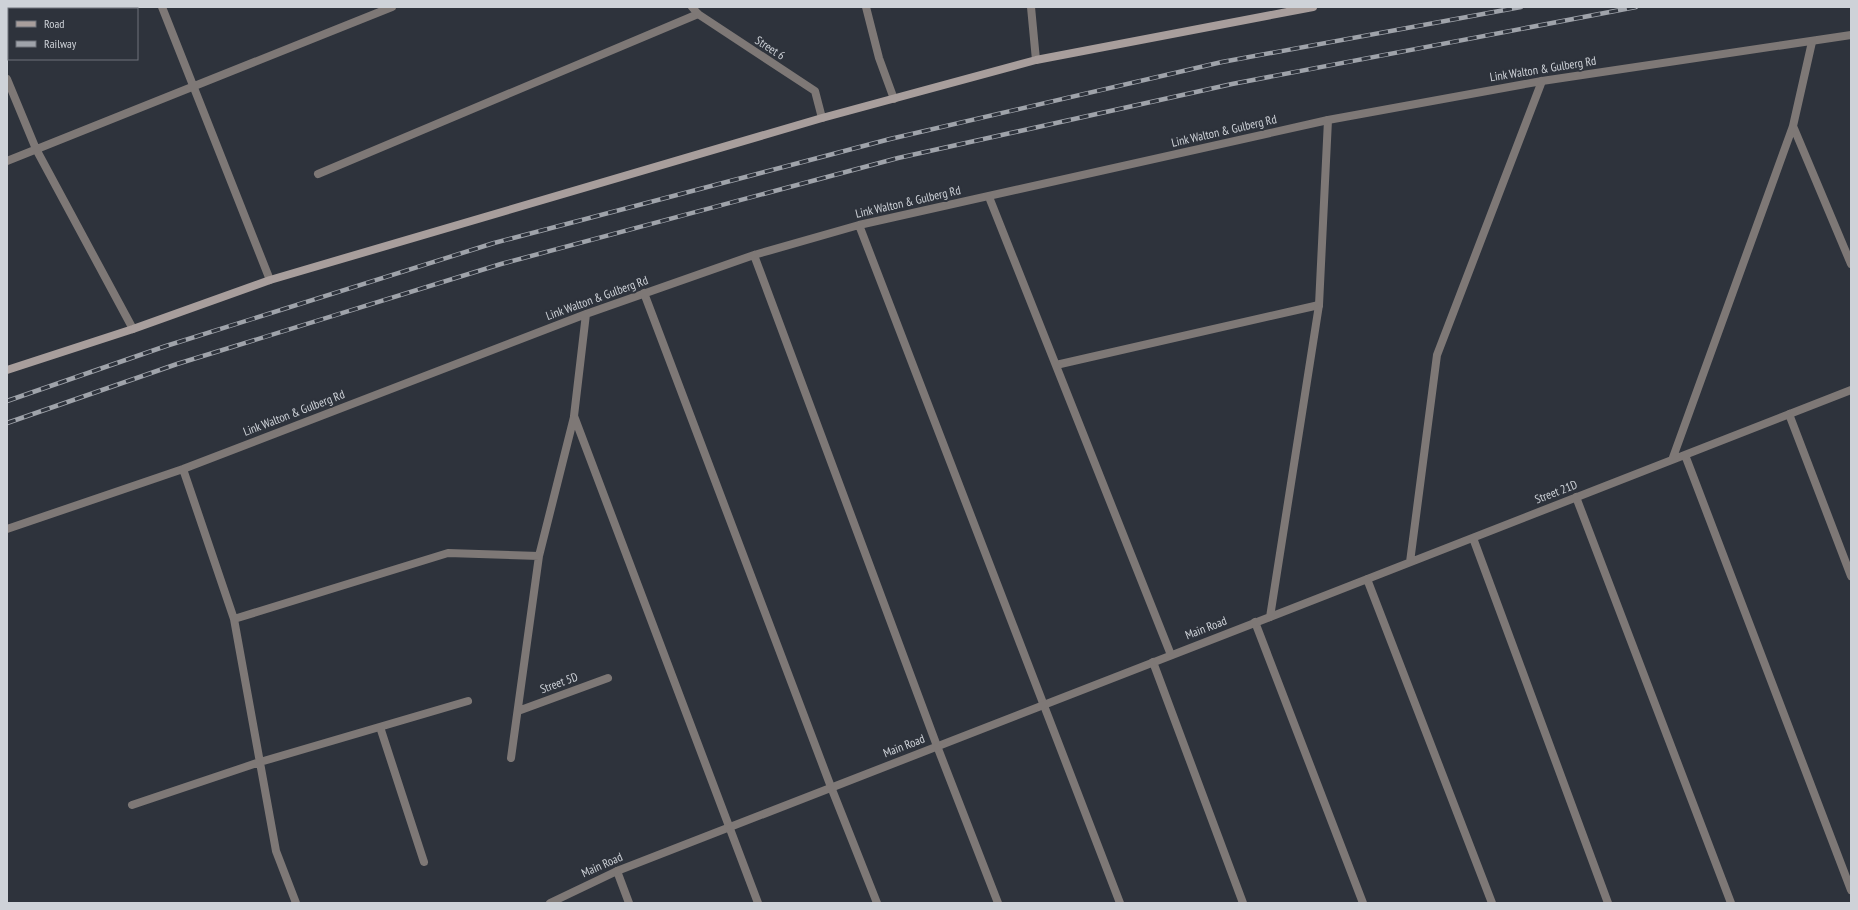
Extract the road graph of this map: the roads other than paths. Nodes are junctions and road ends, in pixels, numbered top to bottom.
1 (162, 7) edge
2 (392, 7) edge
3 (692, 7) edge
4 (866, 7) edge
5 (1031, 7) edge
6 (1313, 7) edge
7 (698, 14) junction
8 (1851, 35) edge
9 (1812, 42) junction
10 (1036, 60) junction
11 (7, 79) edge
12 (1542, 81) junction
13 (193, 86) junction
14 (894, 100) junction
15 (822, 118) junction
16 (1328, 120) junction
17 (1793, 126) junction
18 (36, 149) junction
19 (7, 161) edge
20 (318, 174) dead end
21 (989, 197) junction
22 (859, 225) junction
23 (754, 255) junction
24 (1851, 264) edge
25 (270, 280) junction
26 (644, 293) junction
27 (1319, 305) junction
28 (586, 314) junction
29 (133, 329) junction
30 (1056, 365) junction
31 (7, 370) edge
32 (1851, 390) edge
33 (1789, 414) junction
34 (574, 416) junction
35 (1685, 455) junction
36 (1672, 460) junction
37 (183, 469) junction
38 (1576, 497) junction
39 (7, 528) edge
40 (1473, 538) junction
41 (539, 556) junction
42 (1410, 562) junction
43 (1851, 576) edge
44 (1367, 579) junction
45 (1270, 616) junction
46 (234, 619) junction
47 (1255, 622) junction
48 (1171, 655) junction
49 (1153, 662) junction
50 (608, 678) dead end
51 (468, 701) dead end
52 (1043, 705) junction
53 (518, 711) junction
54 (380, 727) junction
55 (937, 746) junction
56 (511, 758) dead end
57 (260, 762) junction
58 (831, 787) junction
59 (132, 805) dead end
60 (728, 827) junction
61 (424, 862) dead end
62 (617, 871) junction
63 (1851, 890) edge
64 (296, 903) edge
65 (550, 903) edge
66 (629, 903) edge
67 (758, 903) edge
68 (877, 903) edge
69 (998, 903) edge
70 (1120, 903) edge
71 (1243, 903) edge
72 (1363, 903) edge
73 (1492, 903) edge
74 (1608, 903) edge
75 (1731, 903) edge

1 - 13 street
2 - 13 street
3 - 7 street, Street 6
4 - 14 street
5 - 10 street
6 - 10 main road
7 - 15 street, Street 6
7 - 20 street
8 - 9 street, Link Walton & Gulberg Rd
9 - 12 street, Link Walton & Gulberg Rd
9 - 17 street
10 - 14 main road
11 - 18 street
12 - 16 street, Link Walton & Gulberg Rd
12 - 42 street
13 - 18 street
13 - 25 street
14 - 15 main road
15 - 25 main road
16 - 21 street, Link Walton & Gulberg Rd
16 - 27 street
17 - 24 street
17 - 36 street
18 - 19 street
18 - 29 street
21 - 22 street, Link Walton & Gulberg Rd
21 - 30 street
22 - 23 street, Link Walton & Gulberg Rd
22 - 52 street
23 - 26 street, Link Walton & Gulberg Rd
23 - 55 street
25 - 29 main road
26 - 28 street, Link Walton & Gulberg Rd
26 - 58 street
27 - 30 street
27 - 45 street
28 - 34 street
28 - 37 street, Link Walton & Gulberg Rd
29 - 31 main road
30 - 48 street
32 - 33 street, Street 21D
33 - 35 street, Street 21D
33 - 43 street
34 - 41 street
34 - 60 street
35 - 36 street, Street 21D
35 - 63 street
36 - 38 street, Street 21D
37 - 39 street, Link Walton & Gulberg Rd
37 - 46 street
38 - 40 street, Street 21D
38 - 75 street
40 - 42 street, Street 21D
40 - 74 street
41 - 46 street
41 - 53 street
42 - 44 street, Street 21D
44 - 45 street, Street 21D
44 - 73 street
45 - 47 street, Main Road
46 - 57 street
47 - 48 street, Main Road
47 - 72 street
48 - 49 street, Main Road
49 - 52 street, Main Road
49 - 71 street
50 - 53 street, Street 5D
51 - 54 street
52 - 55 street, Main Road
52 - 70 street
53 - 56 street
54 - 57 street
54 - 61 street
55 - 58 street, Main Road
55 - 69 street
57 - 59 street
57 - 64 street
58 - 60 street, Main Road
58 - 68 street
60 - 62 street, Main Road
60 - 67 street
62 - 65 street, Main Road
62 - 66 street

